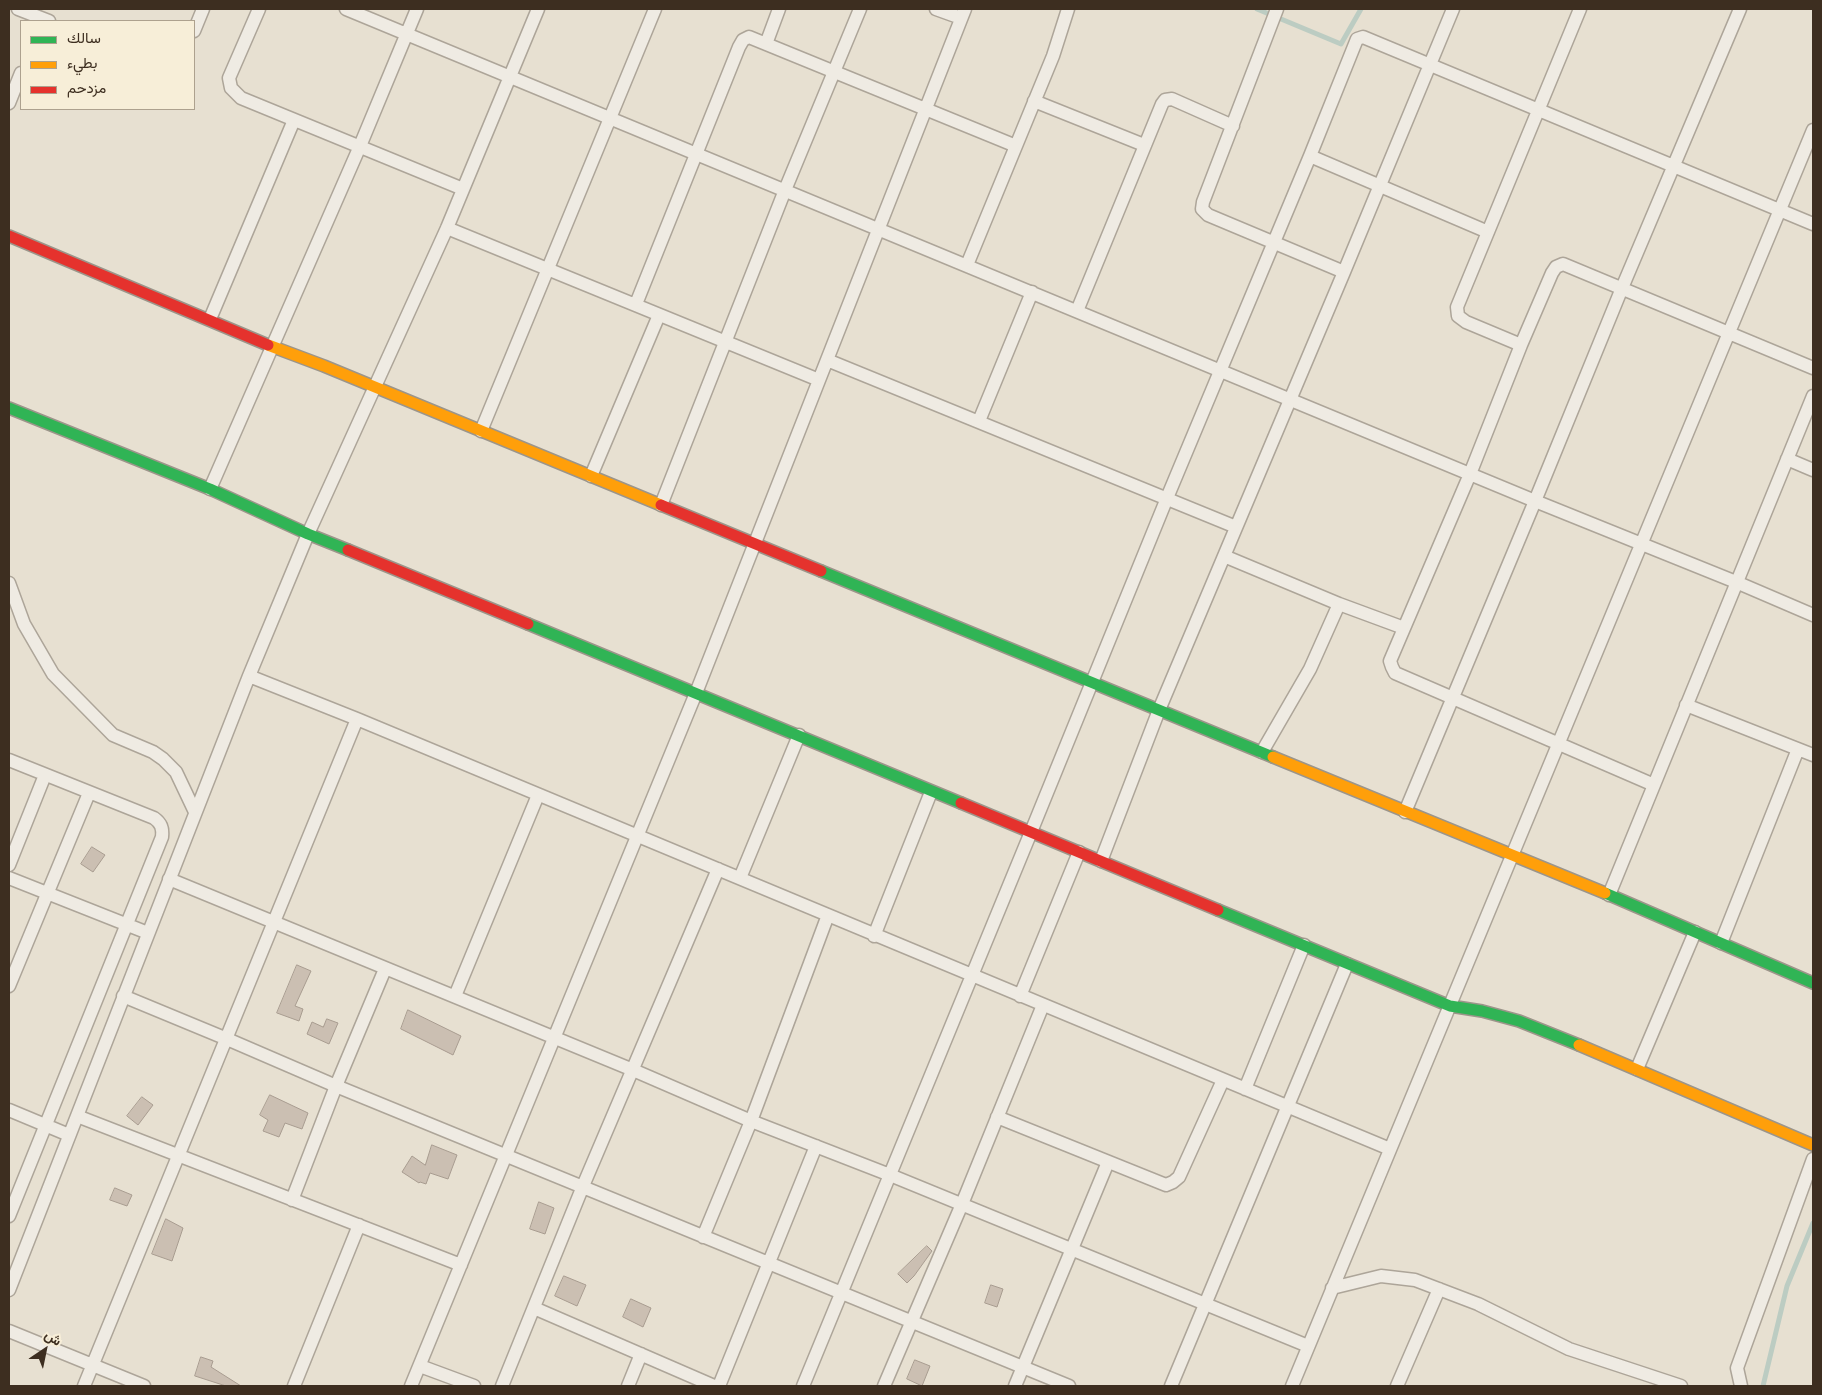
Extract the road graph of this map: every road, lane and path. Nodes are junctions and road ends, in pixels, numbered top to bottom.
1 (18, 9) edge
2 (203, 9) edge
3 (259, 9) edge
4 (346, 9) edge
5 (417, 9) edge
6 (538, 9) edge
7 (655, 9) edge
8 (860, 9) edge
9 (936, 9) edge
10 (1068, 9) edge
11 (1277, 9) edge
12 (1453, 9) edge
13 (1580, 9) edge
14 (1740, 9) edge
15 (775, 12) edge
16 (963, 14) edge
17 (45, 18) edge
18 (195, 29) edge
19 (407, 33) junction
20 (766, 44) junction
21 (1430, 64) junction
22 (834, 73) junction
23 (20, 76) edge
24 (509, 77) junction
25 (1034, 101) junction
26 (9, 103) edge
27 (925, 110) junction
28 (1538, 110) junction
29 (610, 118) junction
30 (294, 120) junction
31 (1233, 126) junction
32 (1813, 130) edge
33 (1144, 145) junction
34 (360, 146) junction
35 (1016, 146) junction
36 (696, 153) junction
37 (1310, 156) junction
38 (1674, 166) junction
39 (1380, 186) junction
40 (463, 189) junction
41 (785, 190) junction
42 (1780, 210) junction
43 (1813, 224) edge
44 (447, 228) junction
45 (878, 229) junction
46 (1488, 232) junction
47 (9, 236) edge
48 (1274, 243) junction
49 (967, 265) junction
50 (548, 269) junction
51 (1344, 272) junction
52 (1622, 288) junction
53 (1032, 292) junction
54 (636, 304) junction
55 (1077, 311) junction
56 (659, 315) junction
57 (210, 319) junction
58 (1728, 333) junction
59 (725, 342) junction
60 (1521, 345) junction
61 (272, 347) junction
62 (827, 360) junction
63 (1813, 368) edge
64 (1220, 370) junction
65 (819, 380) junction
66 (375, 388) junction
67 (1813, 396) edge
68 (1290, 399) junction
69 (9, 408) edge
70 (979, 421) junction
71 (481, 431) junction
72 (1787, 459) junction
73 (1813, 470) edge
74 (1470, 474) junction
75 (591, 476) junction
76 (210, 490) junction
77 (1166, 498) junction
78 (1535, 502) junction
79 (661, 505) junction
80 (1236, 527) junction
81 (308, 534) junction
82 (755, 544) junction
83 (1641, 544) junction
84 (1224, 556) junction
85 (1736, 582) junction
86 (9, 583) edge
87 (1339, 604) junction
88 (1813, 615) edge
89 (1404, 628) junction
90 (249, 676) junction
91 (1092, 682) junction
92 (696, 693) junction
93 (1453, 698) junction
94 (1686, 705) junction
95 (1159, 710) junction
96 (358, 719) junction
97 (799, 735) junction
98 (1557, 743) junction
99 (1798, 749) junction
100 (1262, 752) junction
101 (1813, 755) edge
102 (9, 760) edge
103 (45, 775) junction
104 (1654, 785) junction
105 (931, 792) junction
106 (89, 793) junction
107 (538, 795) junction
108 (195, 812) junction
109 (1406, 812) junction
110 (1032, 832) junction
111 (637, 836) junction
112 (1079, 852) junction
113 (1512, 856) junction
114 (1100, 861) junction
115 (9, 865) edge
116 (718, 870) junction
117 (9, 878) edge
118 (740, 878) junction
119 (169, 879) junction
120 (47, 894) junction
121 (1609, 895) junction
122 (828, 915) junction
123 (274, 922) junction
124 (127, 925) junction
125 (1695, 932) junction
126 (148, 933) junction
127 (874, 936) junction
128 (1720, 943) junction
129 (1304, 945) junction
130 (1347, 964) junction
131 (385, 969) junction
132 (972, 976) junction
133 (1813, 983) edge
134 (9, 986) edge
135 (123, 996) junction
136 (455, 996) junction
137 (1020, 996) junction
138 (1043, 1005) junction
139 (1450, 1006) junction
140 (555, 1038) junction
141 (227, 1039) junction
142 (1637, 1069) junction
143 (633, 1070) junction
144 (1223, 1080) junction
145 (336, 1086) junction
146 (1244, 1089) junction
147 (1287, 1107) junction
148 (9, 1110) edge
149 (76, 1116) junction
150 (998, 1117) junction
151 (750, 1121) junction
152 (46, 1125) junction
153 (69, 1135) junction
154 (1813, 1145) edge
155 (816, 1146) junction
156 (1390, 1149) junction
157 (506, 1155) junction
158 (178, 1156) junction
159 (1813, 1160) edge
160 (1108, 1162) junction
161 (890, 1175) junction
162 (583, 1186) junction
163 (292, 1200) junction
164 (962, 1204) junction
165 (9, 1216) edge
166 (359, 1225) junction
167 (703, 1237) junction
168 (1072, 1249) junction
169 (768, 1264) junction
170 (461, 1265) junction
171 (1332, 1288) junction
172 (1439, 1289) junction
173 (9, 1290) edge
174 (841, 1292) junction
175 (1206, 1303) junction
176 (534, 1308) junction
177 (911, 1321) junction
178 (9, 1331) edge
179 (1308, 1346) junction
180 (641, 1354) junction
181 (93, 1365) junction
182 (420, 1366) junction
183 (1023, 1367) junction
184 (84, 1386) edge
185 (144, 1386) edge
186 (294, 1386) edge
187 (411, 1386) edge
188 (474, 1386) edge
189 (502, 1386) edge
190 (628, 1386) edge
191 (714, 1386) edge
192 (719, 1386) edge
193 (803, 1386) edge
194 (884, 1386) edge
195 (1014, 1386) edge
196 (1068, 1386) edge
197 (1171, 1386) edge
198 (1292, 1386) edge
199 (1397, 1386) edge
200 (1680, 1386) edge
201 (1741, 1386) edge

1 - 17 street
2 - 18 street
3 - 30 street
4 - 19 street
5 - 19 street
6 - 24 street
7 - 29 street
8 - 22 street
9 - 16 street
10 - 25 street
11 - 31 street
12 - 21 street
13 - 28 street
14 - 38 street
15 - 20 street
16 - 27 street
19 - 24 street
19 - 34 street
20 - 22 street
20 - 36 street
21 - 28 street
21 - 37 street
21 - 39 street
22 - 27 street
22 - 41 street
23 - 26 street
24 - 29 street
24 - 40 street
25 - 33 street
25 - 35 street
27 - 35 street
27 - 45 street
28 - 38 street
28 - 46 street
29 - 36 street
29 - 50 street
30 - 34 street
30 - 57 street
31 - 33 street
31 - 48 street
32 - 42 street
33 - 55 street
34 - 40 street
34 - 61 street
35 - 49 street
36 - 41 street
36 - 54 street
37 - 39 street
37 - 48 street
38 - 42 street
38 - 52 street
39 - 46 street
39 - 51 street
40 - 44 street
41 - 45 street
41 - 59 street
42 - 43 street
42 - 58 street
44 - 50 street
44 - 66 street
45 - 49 street
45 - 62 street
46 - 60 street
47 - 57 street
48 - 51 street
48 - 64 street
49 - 53 street
50 - 54 street
50 - 71 street
51 - 68 street
52 - 58 street
52 - 60 street
52 - 78 street
53 - 55 street
53 - 70 street
54 - 56 street
55 - 64 street
56 - 59 street
56 - 75 street
57 - 61 street
58 - 63 street
58 - 83 street
59 - 65 street
59 - 79 street
60 - 74 street
61 - 66 street
61 - 76 street
62 - 65 street
62 - 70 street
64 - 68 street
64 - 77 street
65 - 82 street
66 - 71 street
66 - 81 street
67 - 72 street
68 - 74 street
68 - 80 street
69 - 76 street
70 - 77 street
71 - 75 street
72 - 73 street
72 - 85 street
74 - 78 street
74 - 89 street
75 - 79 street
76 - 81 street
77 - 80 street
77 - 91 street
78 - 83 street
78 - 93 street
79 - 82 street
80 - 84 street
81 - 90 street
81 - 92 street
82 - 91 street
82 - 92 street
83 - 85 street
83 - 98 street
84 - 87 street
84 - 95 street
85 - 88 street
85 - 94 street
86 - 108 street
87 - 89 street
87 - 100 street
89 - 93 street
90 - 96 street
90 - 108 street
91 - 95 street
91 - 110 street
92 - 97 street
92 - 111 street
93 - 98 street
93 - 109 street
94 - 99 street
94 - 104 street
95 - 100 street
95 - 114 street
96 - 107 street
96 - 123 street
97 - 105 street
97 - 118 street
98 - 104 street
98 - 113 street
99 - 101 street
99 - 128 street
100 - 109 street
102 - 103 street
103 - 106 street
103 - 115 street
104 - 121 street
105 - 110 street
105 - 127 street
106 - 120 street
106 - 124 street
107 - 111 street
107 - 136 street
108 - 119 street
109 - 113 street
110 - 112 street
110 - 132 street
111 - 116 street
111 - 140 street
112 - 114 street
112 - 137 street
113 - 121 street
113 - 139 street
114 - 129 street
116 - 118 street
116 - 143 street
117 - 120 street
118 - 122 street
119 - 123 street
119 - 126 street
120 - 124 street
120 - 134 street
121 - 125 street
122 - 127 street
122 - 151 street
123 - 131 street
123 - 141 street
124 - 126 street
124 - 152 street
125 - 128 street
125 - 142 street
126 - 135 street
127 - 132 street
128 - 133 street
129 - 130 street
129 - 146 street
130 - 139 street
130 - 147 street
131 - 136 street
131 - 145 street
132 - 137 street
132 - 161 street
135 - 141 street
135 - 149 street
136 - 140 street
137 - 138 street
138 - 144 street
138 - 150 street
139 - 142 street
139 - 156 street
140 - 143 street
140 - 157 street
141 - 145 street
141 - 158 street
142 - 154 street
143 - 151 street
143 - 162 street
144 - 146 street
144 - 160 street
145 - 157 street
145 - 163 street
146 - 147 street
147 - 156 street
147 - 175 street
148 - 152 street
149 - 153 street
149 - 158 street
150 - 160 street
150 - 164 street
151 - 155 street
151 - 167 street
152 - 153 street
152 - 165 street
153 - 173 street
155 - 161 street
155 - 169 street
156 - 171 street
157 - 162 street
157 - 170 street
158 - 163 street
158 - 181 street
159 - 201 street
160 - 168 street
161 - 164 street
161 - 174 street
162 - 167 street
162 - 176 street
163 - 166 street
164 - 168 street
164 - 177 street
166 - 170 street
166 - 186 street
167 - 169 street
168 - 175 street
168 - 183 street
169 - 174 street
169 - 192 street
170 - 182 street
171 - 172 street
171 - 179 street
172 - 199 street
172 - 200 street
174 - 177 street
174 - 193 street
175 - 179 street
175 - 197 street
176 - 180 street
176 - 189 street
177 - 183 street
177 - 194 street
178 - 181 street
179 - 198 street
180 - 190 street
180 - 191 street
181 - 184 street
181 - 185 street
182 - 187 street
182 - 188 street
183 - 195 street
183 - 196 street

